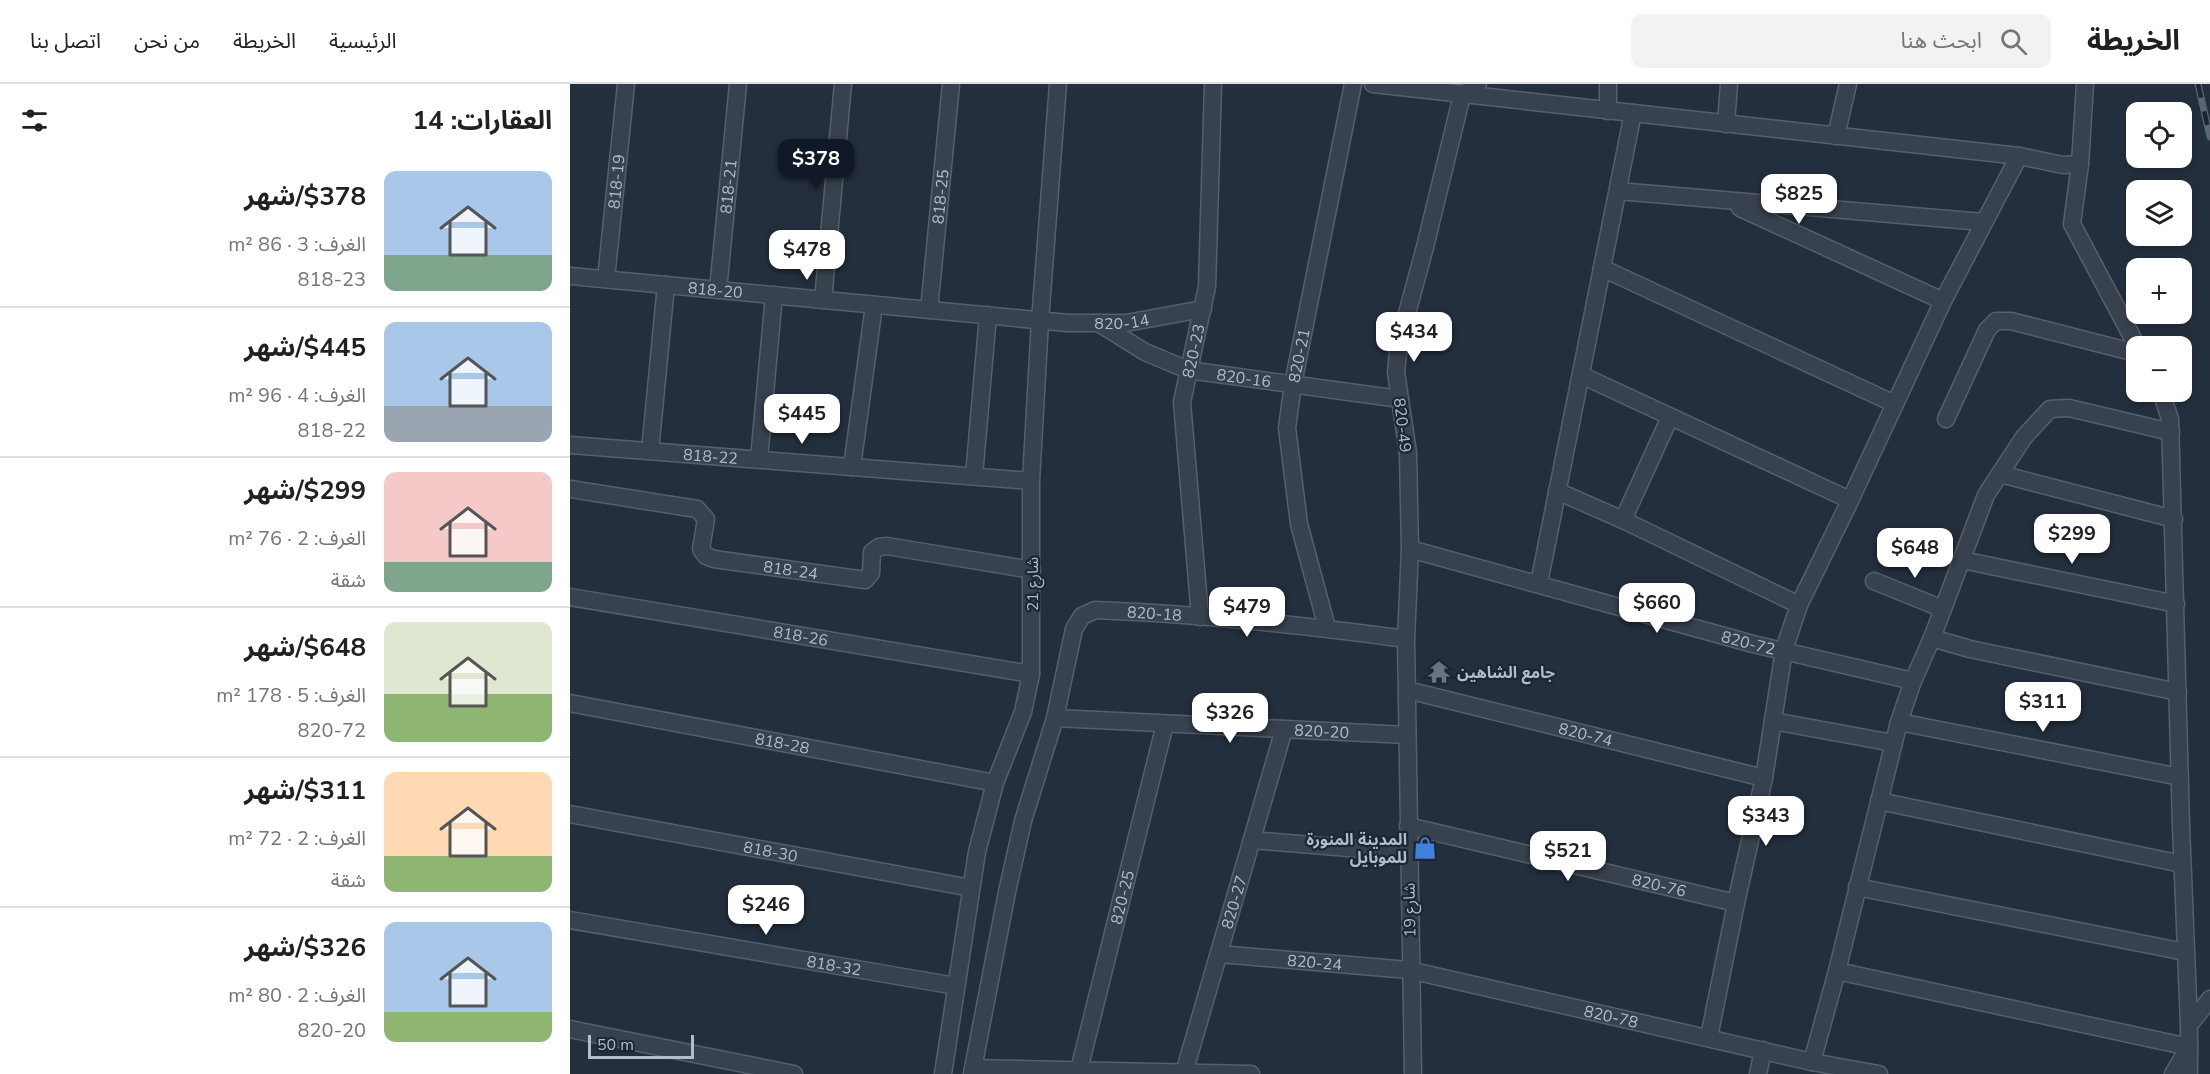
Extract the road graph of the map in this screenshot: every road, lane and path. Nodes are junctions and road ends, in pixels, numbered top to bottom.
1 (626, 84) edge
2 (738, 84) edge
3 (843, 84) edge
4 (951, 84) edge
5 (1058, 84) edge
6 (1213, 84) edge
7 (1353, 84) edge
8 (1373, 84) edge
9 (1478, 84) edge
10 (1608, 84) edge
11 (1729, 84) edge
12 (1848, 84) edge
13 (2085, 84) edge
14 (1462, 95) junction
15 (1608, 111) junction
16 (1633, 113) junction
17 (1726, 124) junction
18 (1836, 136) junction
19 (2019, 156) junction
20 (2080, 164) junction
21 (1618, 192) junction
22 (1728, 202) junction
23 (1983, 222) junction
24 (1602, 268) junction
25 (570, 276) edge
26 (606, 279) junction
27 (666, 285) junction
28 (718, 290) junction
29 (774, 295) junction
30 (823, 300) junction
31 (1942, 301) junction
32 (874, 305) junction
33 (1203, 309) junction
34 (929, 310) junction
35 (988, 315) junction
36 (1040, 321) junction
37 (1100, 324) junction
38 (2132, 336) edge
39 (2126, 350) edge
40 (1188, 370) junction
41 (1581, 375) junction
42 (1293, 384) junction
43 (1400, 399) junction
44 (2164, 402) edge
45 (1894, 404) junction
46 (1670, 417) junction
47 (1946, 419) dead end
48 (2171, 432) junction
49 (570, 445) edge
50 (650, 451) junction
51 (759, 459) junction
52 (852, 467) junction
53 (2000, 474) junction
54 (974, 476) junction
55 (1031, 481) junction
56 (570, 489) edge
57 (1557, 491) junction
58 (1850, 500) junction
59 (2174, 519) junction
60 (1623, 520) junction
61 (1410, 549) junction
62 (1962, 560) junction
63 (1032, 570) junction
64 (1874, 581) dead end
65 (1539, 583) junction
66 (570, 597) edge
67 (2176, 604) junction
68 (1799, 605) junction
69 (1943, 609) junction
70 (1200, 617) junction
71 (1327, 628) junction
72 (1406, 639) junction
73 (1932, 639) junction
74 (1784, 650) junction
75 (1031, 674) junction
76 (1913, 681) junction
77 (1407, 690) junction
78 (2178, 692) junction
79 (570, 703) edge
80 (1055, 718) junction
81 (1773, 721) junction
82 (1899, 722) junction
83 (1165, 724) junction
84 (1284, 729) junction
85 (1407, 735) junction
86 (1893, 743) junction
87 (2180, 777) junction
88 (1764, 778) junction
89 (995, 783) junction
90 (1880, 801) junction
91 (570, 814) edge
92 (1408, 826) junction
93 (1252, 840) junction
94 (1408, 853) junction
95 (2182, 864) junction
96 (1857, 887) junction
97 (971, 888) junction
98 (1736, 903) junction
99 (570, 920) edge
100 (2185, 952) junction
101 (1219, 954) junction
102 (1410, 970) junction
103 (1837, 971) junction
104 (956, 987) junction
105 (2210, 999) edge
106 (2189, 1025) junction
107 (570, 1029) edge
108 (1709, 1037) junction
109 (2189, 1047) junction
110 (1763, 1050) junction
111 (1824, 1066) edge
112 (1080, 1070) junction
113 (973, 1071) edge
114 (1184, 1072) junction
115 (794, 1074) edge
116 (943, 1074) edge
117 (1251, 1074) edge
118 (1413, 1074) edge
119 (1758, 1074) edge
120 (1879, 1074) edge
121 (2173, 1074) edge
122 (2189, 1074) edge

1 - 26 street, 818-19
2 - 28 street, 818-21
3 - 30 street
4 - 34 street, 818-25
5 - 36 street, شارع 21
6 - 33 street, 820-23
7 - 42 street, 820-21
8 - 14 street
9 - 14 street
10 - 15 street
11 - 17 street
12 - 18 street
13 - 20 street
14 - 15 street
14 - 43 street, 820-49
15 - 16 street
16 - 17 street
16 - 21 street
17 - 18 street
18 - 19 street
19 - 20 street
19 - 23 street
20 - 38 street
21 - 22 street
21 - 24 street
22 - 23 street
22 - 31 street
23 - 31 street
24 - 41 street
24 - 45 street
25 - 26 street, 818-20
26 - 27 street, 818-20
27 - 28 street, 818-20
27 - 50 street
28 - 29 street, 818-20
29 - 30 street, 818-20
29 - 51 street
30 - 32 street, 818-20
31 - 45 street
32 - 34 street, 818-20
32 - 52 street
33 - 37 street, 820-14
33 - 40 street, 820-23
34 - 35 street, 818-20
35 - 36 street, 818-20
35 - 54 street
36 - 37 street, 820-14
36 - 55 street, شارع 21
37 - 40 street, 820-16
39 - 47 street
40 - 42 street, 820-16
40 - 70 street, 820-23
41 - 46 street
41 - 57 street
42 - 43 street, 820-16
42 - 71 street, 820-21
43 - 61 street, 820-49
44 - 48 street
45 - 58 street
46 - 58 street
46 - 60 street
48 - 53 street
48 - 59 street
49 - 50 street, 818-22
50 - 51 street, 818-22
51 - 52 street, 818-22
52 - 54 street, 818-22
53 - 59 street
53 - 62 street
54 - 55 street, 818-22
55 - 63 street, شارع 21
56 - 63 street, 818-24
57 - 60 street
57 - 65 street
58 - 68 street
59 - 67 street
60 - 68 street
61 - 65 street, 820-72
61 - 72 street, 820-49
62 - 67 street
62 - 69 street
63 - 75 street, شارع 21
64 - 69 street
65 - 74 street, 820-72
66 - 75 street, 818-26
67 - 78 street
68 - 74 street
69 - 73 street
70 - 71 street, 820-18
70 - 80 street, 820-18
71 - 72 street, 820-18
72 - 77 street, شارع 19
73 - 76 street
73 - 78 street
74 - 76 street, 820-72
74 - 81 street
75 - 89 street, شارع 21
76 - 82 street
77 - 85 street, شارع 19
77 - 88 street, 820-74
78 - 87 street
79 - 89 street, 818-28
80 - 83 street, 820-20
80 - 113 street
81 - 86 street
81 - 88 street
82 - 86 street
82 - 87 street
83 - 84 street, 820-20
83 - 112 street, 820-25
84 - 85 street, 820-20
84 - 93 street, 820-27
85 - 92 street, شارع 19
86 - 90 street
87 - 95 street
88 - 98 street
89 - 97 street, شارع 21
90 - 95 street
90 - 96 street
91 - 97 street, 818-30
92 - 94 street, شارع 19
92 - 98 street, 820-76
93 - 94 street
93 - 101 street, 820-27
94 - 102 street, شارع 19
95 - 100 street
96 - 100 street
96 - 103 street
97 - 104 street, شارع 21
98 - 108 street
99 - 104 street, 818-32
100 - 106 street
101 - 102 street, 820-24
101 - 114 street, 820-27
102 - 108 street, 820-78
102 - 118 street, شارع 19
103 - 109 street
103 - 111 street
104 - 116 street, شارع 21
105 - 106 street
106 - 109 street
107 - 115 street
108 - 110 street, 820-78
109 - 121 street
109 - 122 street
110 - 111 street, 820-78
110 - 119 street
111 - 120 street, 820-78
112 - 113 street
112 - 114 street
114 - 117 street

